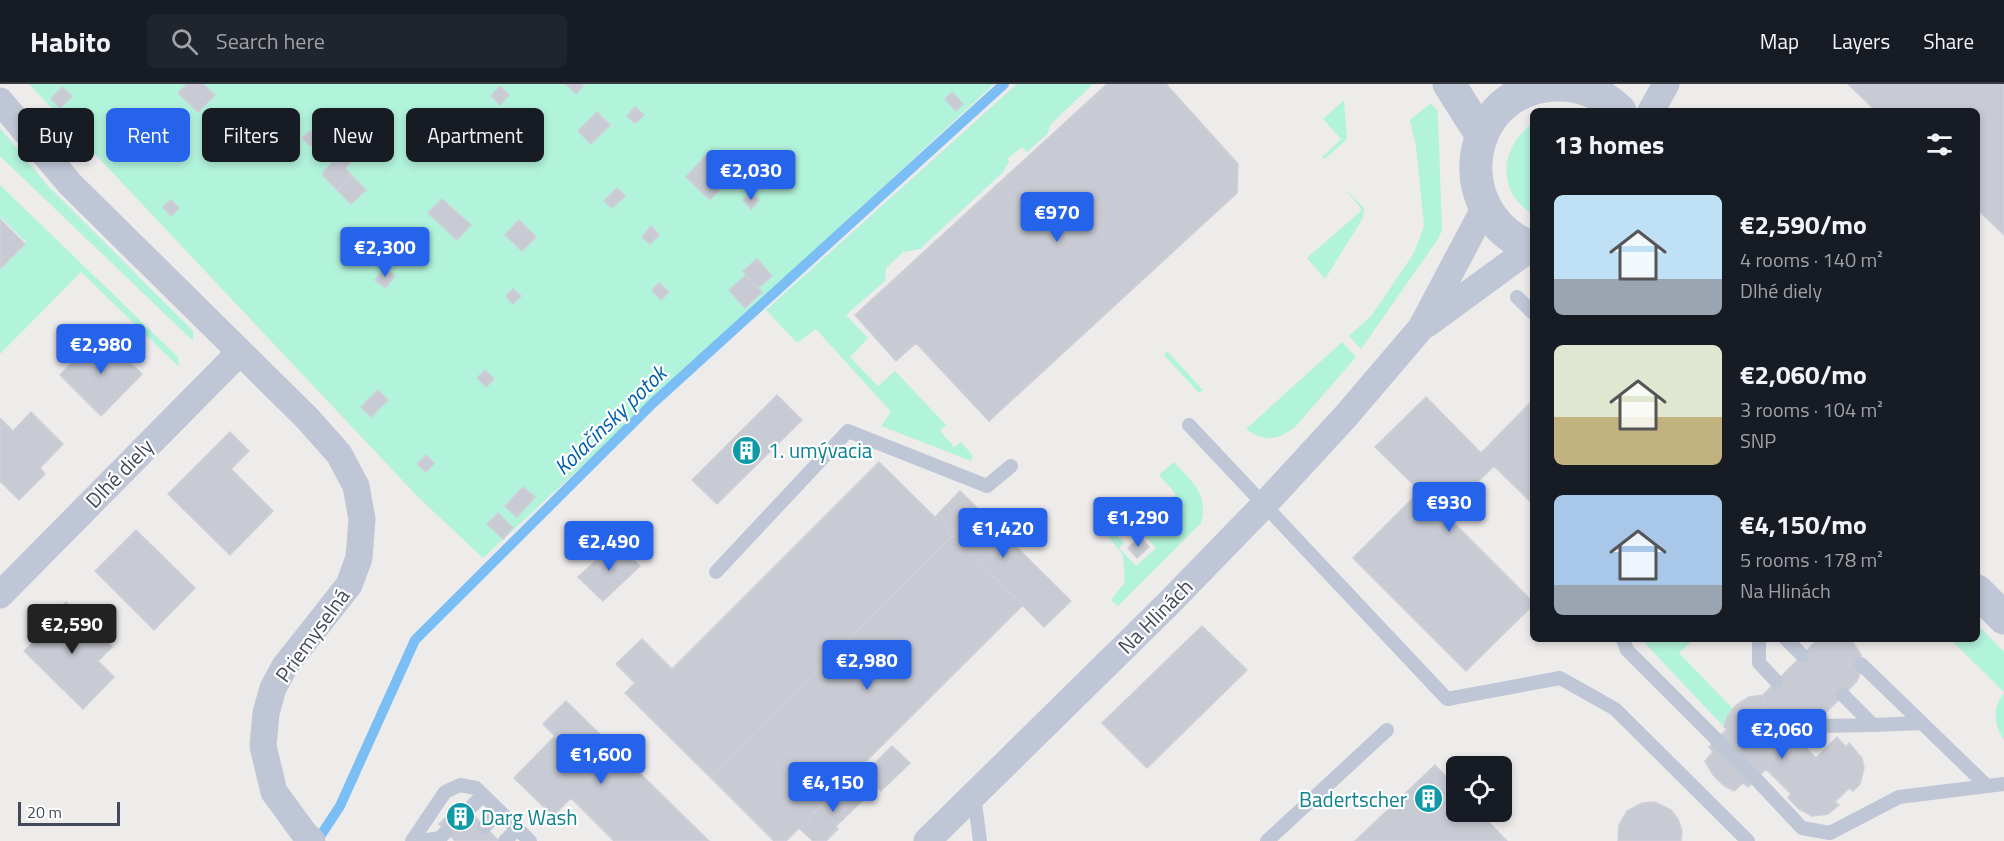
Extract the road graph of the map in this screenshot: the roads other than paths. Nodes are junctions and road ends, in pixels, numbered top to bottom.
1 (1449, 84) edge
2 (1666, 84) edge
3 (1517, 88) edge
4 (1600, 88) edge
5 (0, 101) edge
6 (1617, 108) edge
7 (1653, 108) edge
8 (1482, 136) junction
9 (1484, 209) junction
10 (1530, 247) edge
11 (1530, 249) edge
12 (1516, 297) dead end
13 (1530, 310) edge
14 (1421, 328) junction
15 (239, 353) junction
16 (1189, 425) dead end
17 (1011, 466) dead end
18 (1264, 505) junction
19 (716, 572) dead end
20 (1980, 594) edge
21 (0, 595) edge
22 (2004, 618) edge
23 (1624, 642) edge
24 (1759, 642) edge
25 (1789, 642) edge
26 (1802, 655) dead end
27 (1861, 664) dead end
28 (1776, 681) dead end
29 (1843, 695) dead end
30 (1816, 723) dead end
31 (1922, 723) junction
32 (1874, 724) junction
33 (1387, 730) dead end
34 (2004, 784) edge
35 (1987, 786) junction
36 (483, 795) junction
37 (974, 795) junction
38 (468, 810) dead end
39 (500, 811) junction
40 (484, 827) dead end
41 (518, 828) junction
42 (446, 832) dead end
43 (308, 837) edge
44 (412, 841) edge
45 (421, 841) edge
46 (505, 841) edge
47 (530, 841) edge
48 (927, 841) edge
49 (980, 841) edge
50 (1267, 841) edge
51 (1748, 841) edge

1 - 8 street
2 - 7 street
3 - 4 street
3 - 8 street
4 - 6 street
5 - 15 street, Priemyselná
8 - 9 street
9 - 10 street
9 - 14 street, Na Hlinách
11 - 14 street, Na Hlinách
12 - 13 lane
14 - 18 street, Na Hlinách
15 - 21 street, Dlhé diely
15 - 43 street, Priemyselná
16 - 18 lane
17 - 19 lane
18 - 37 street, Na Hlinách
18 - 51 lane
20 - 22 street
23 - 35 lane
24 - 28 lane
25 - 26 lane
27 - 31 lane
29 - 32 lane
30 - 32 lane
31 - 32 lane
31 - 35 lane
33 - 50 lane
34 - 35 lane
36 - 38 lane
36 - 39 lane
36 - 44 lane
37 - 48 street, Na Hlinách
37 - 49 lane
39 - 40 lane
39 - 41 lane
41 - 46 lane
41 - 47 lane
42 - 45 lane

